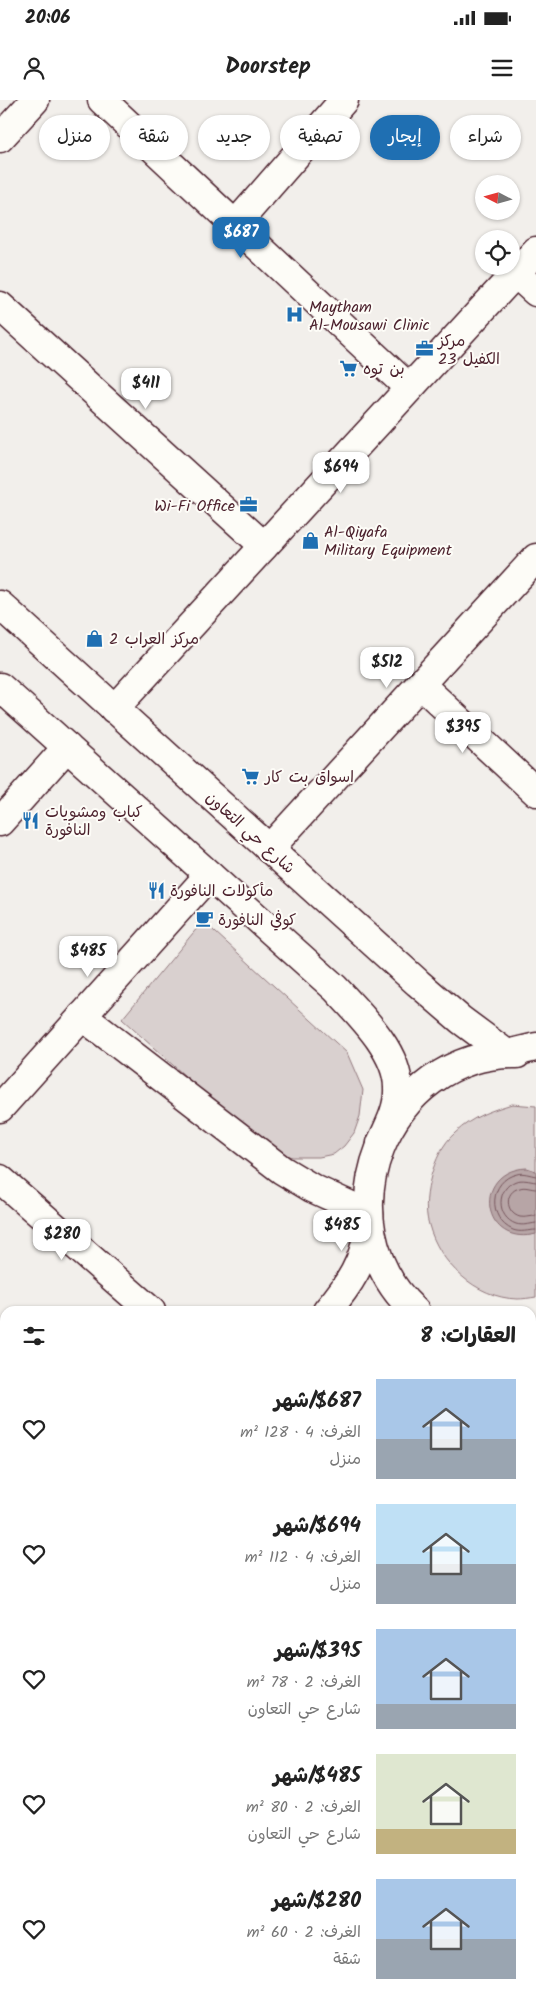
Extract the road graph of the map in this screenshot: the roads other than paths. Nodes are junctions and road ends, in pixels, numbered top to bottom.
1 (35, 100) edge
2 (102, 100) edge
3 (344, 100) edge
4 (0, 138) edge
5 (235, 225) junction
6 (536, 250) edge
7 (520, 268) edge
8 (513, 275) edge
9 (517, 275) edge
10 (536, 292) edge
11 (0, 306) edge
12 (409, 388) junction
13 (264, 546) junction
14 (536, 558) edge
15 (0, 605) edge
16 (420, 684) junction
17 (0, 687) edge
18 (114, 708) junction
19 (67, 747) junction
20 (536, 792) edge
21 (0, 822) edge
22 (269, 848) junction
23 (209, 875) junction
24 (82, 1016) junction
25 (536, 1046) edge
26 (507, 1054) junction
27 (536, 1055) edge
28 (0, 1108) edge
29 (381, 1143) junction
30 (0, 1179) edge
31 (369, 1214) junction
32 (398, 1291) junction
33 (332, 1305) edge
34 (145, 1306) edge
35 (411, 1306) edge

1 - 4 street
2 - 5 street
3 - 5 street
5 - 12 street
6 - 7 street
8 - 12 street
9 - 10 street
11 - 13 street
12 - 13 street
13 - 18 street
14 - 16 street
15 - 18 street, شارع حي التعاون
16 - 20 street
16 - 22 street
17 - 19 street
18 - 22 street, شارع حي التعاون
19 - 21 street
19 - 23 street
22 - 26 street, شارع حي التعاون
23 - 24 street
23 - 29 street
24 - 28 street
24 - 31 street
25 - 26 street
26 - 27 street
26 - 29 street
29 - 31 street
30 - 34 street
31 - 32 street
31 - 33 street
32 - 33 street
32 - 35 street

